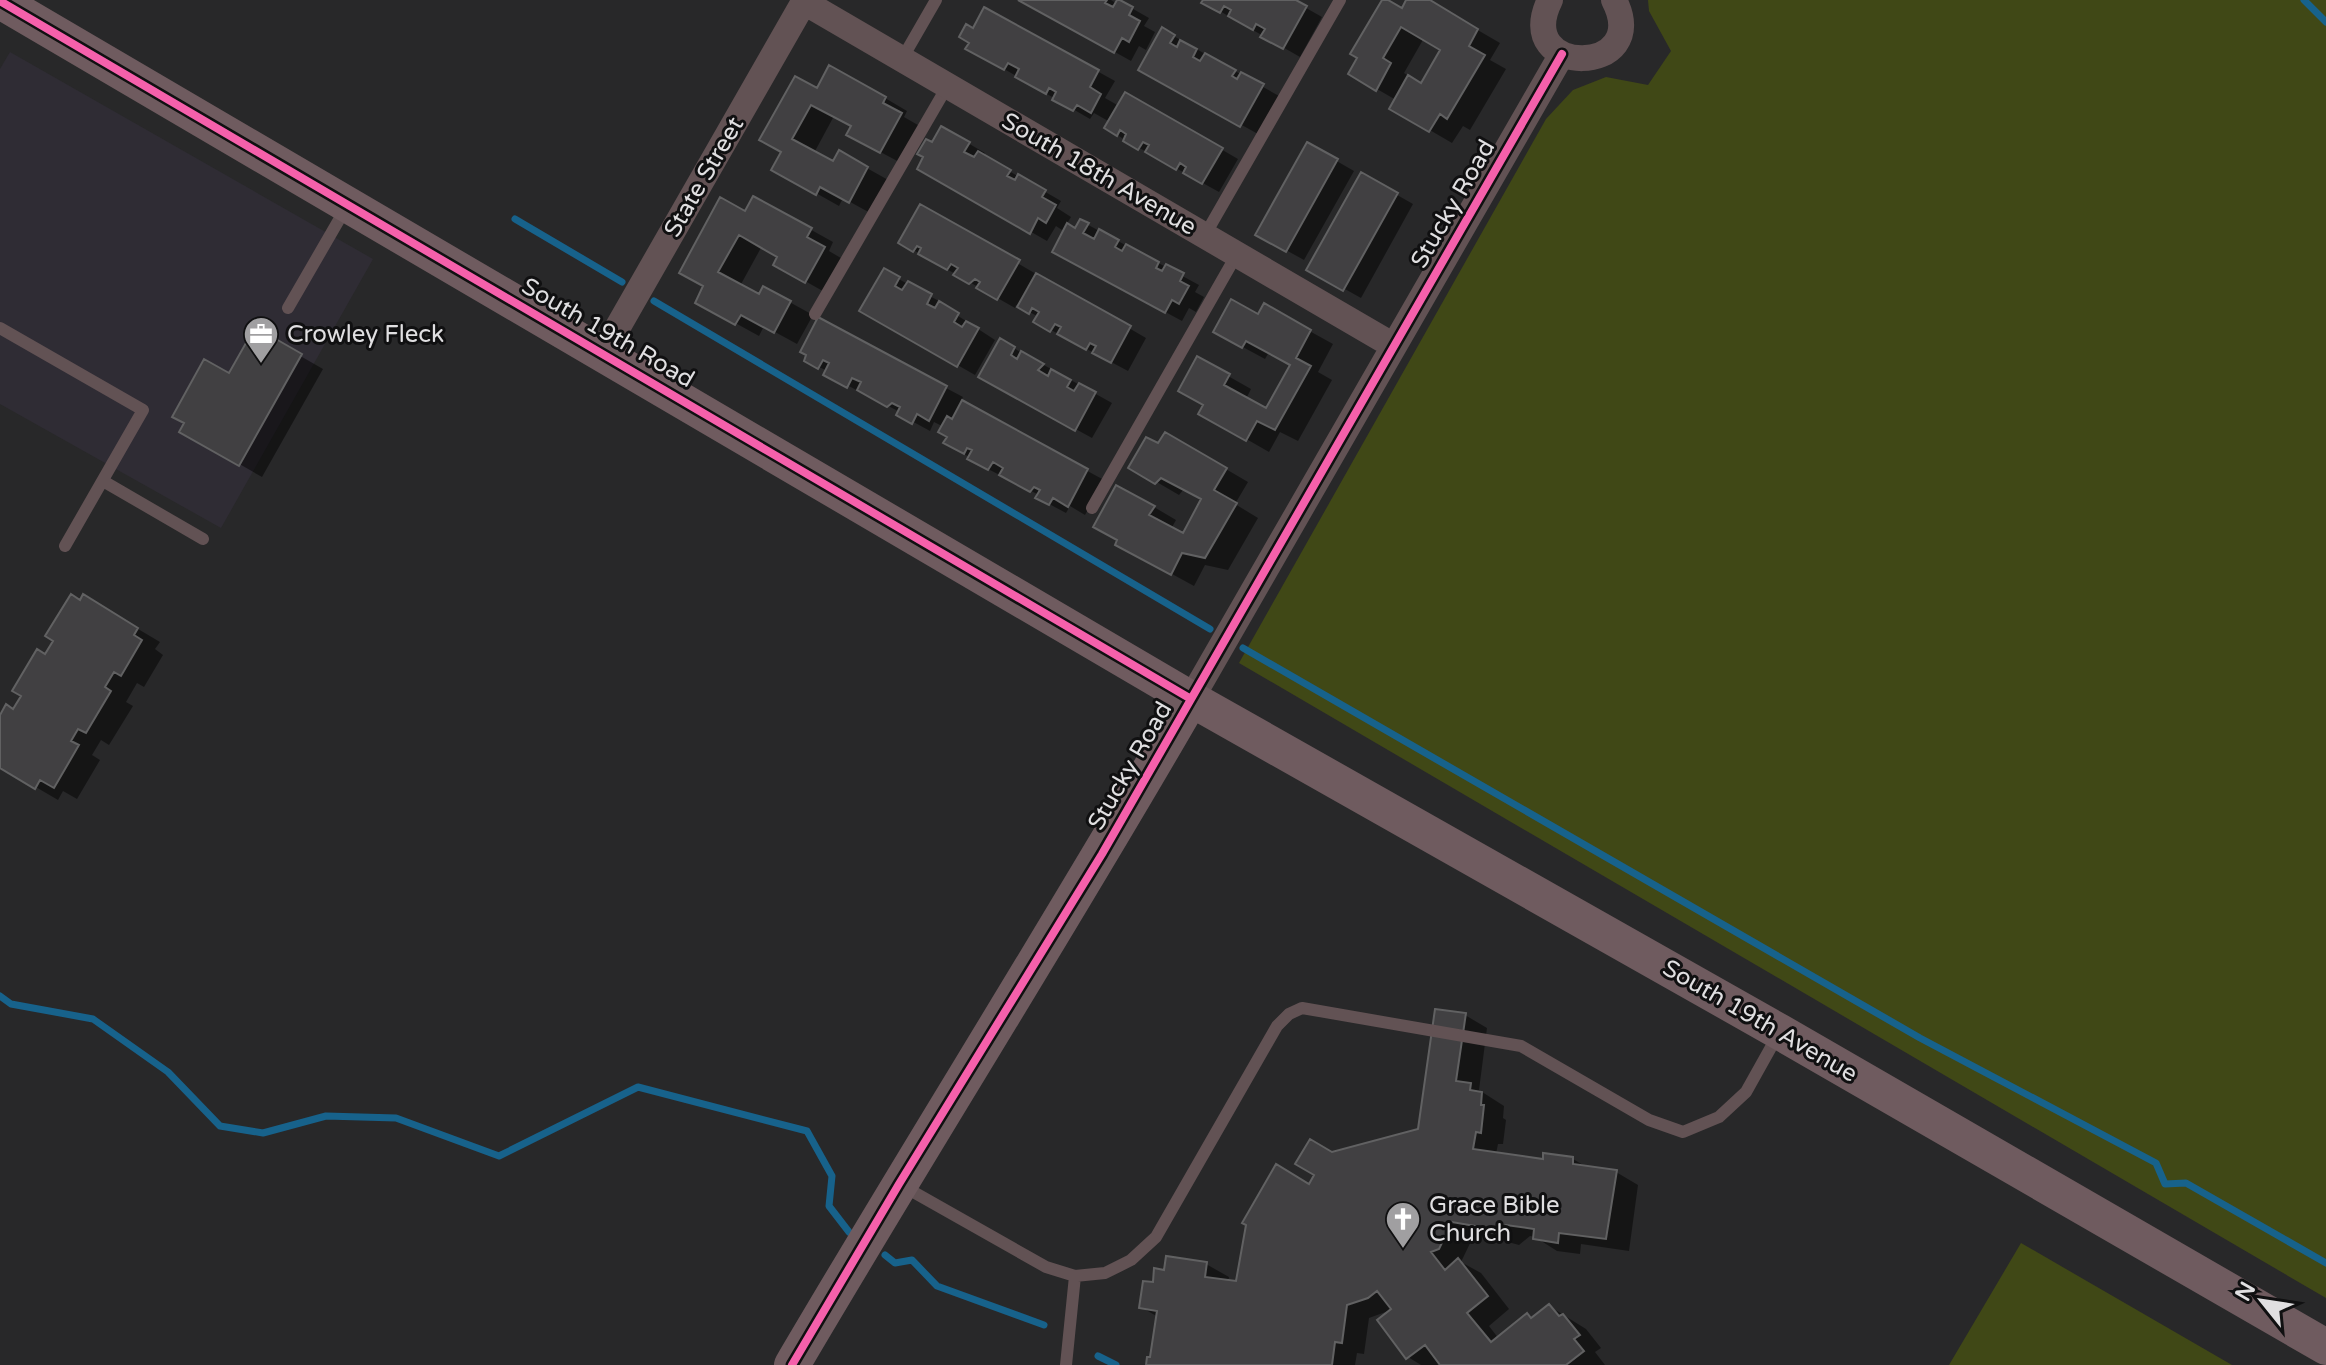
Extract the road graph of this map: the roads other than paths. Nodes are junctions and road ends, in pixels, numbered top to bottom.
1 (936, 0) edge
2 (1340, 0) edge
3 (1548, 0) edge
4 (1614, 0) edge
5 (804, 1) edge
6 (2, 3) edge
7 (1562, 54) junction
8 (902, 59) junction
9 (948, 85) junction
10 (348, 204) junction
11 (1205, 235) junction
12 (1237, 254) junction
13 (288, 308) dead end
14 (815, 314) dead end
15 (0, 328) edge
16 (1394, 346) junction
17 (603, 353) junction
18 (103, 481) junction
19 (1092, 508) dead end
20 (203, 539) dead end
21 (65, 546) dead end
22 (1191, 699) junction
23 (1780, 1032) junction
24 (899, 1184) junction
25 (1075, 1276) junction
26 (2326, 1347) edge
27 (792, 1365) edge
28 (1066, 1365) edge

1 - 8 lane
2 - 11 lane
3 - 7 street
4 - 7 street
5 - 8 street, South 18th Avenue
5 - 17 street, State Street
6 - 10 main road, South 19th Road
7 - 16 street, Stucky Road
8 - 9 street, South 18th Avenue
9 - 11 street, South 18th Avenue
9 - 14 lane
10 - 13 lane
10 - 17 main road, South 19th Road
11 - 12 street, South 18th Avenue
12 - 16 street, South 18th Avenue
12 - 19 lane
15 - 18 lane
16 - 22 street, Stucky Road
17 - 22 main road, South 19th Road
18 - 20 lane
18 - 21 lane
22 - 23 main road, South 19th Avenue
22 - 24 main road, Stucky Road
23 - 25 lane
23 - 26 main road, South 19th Avenue
24 - 25 lane
24 - 27 main road, Stucky Road
25 - 28 lane

